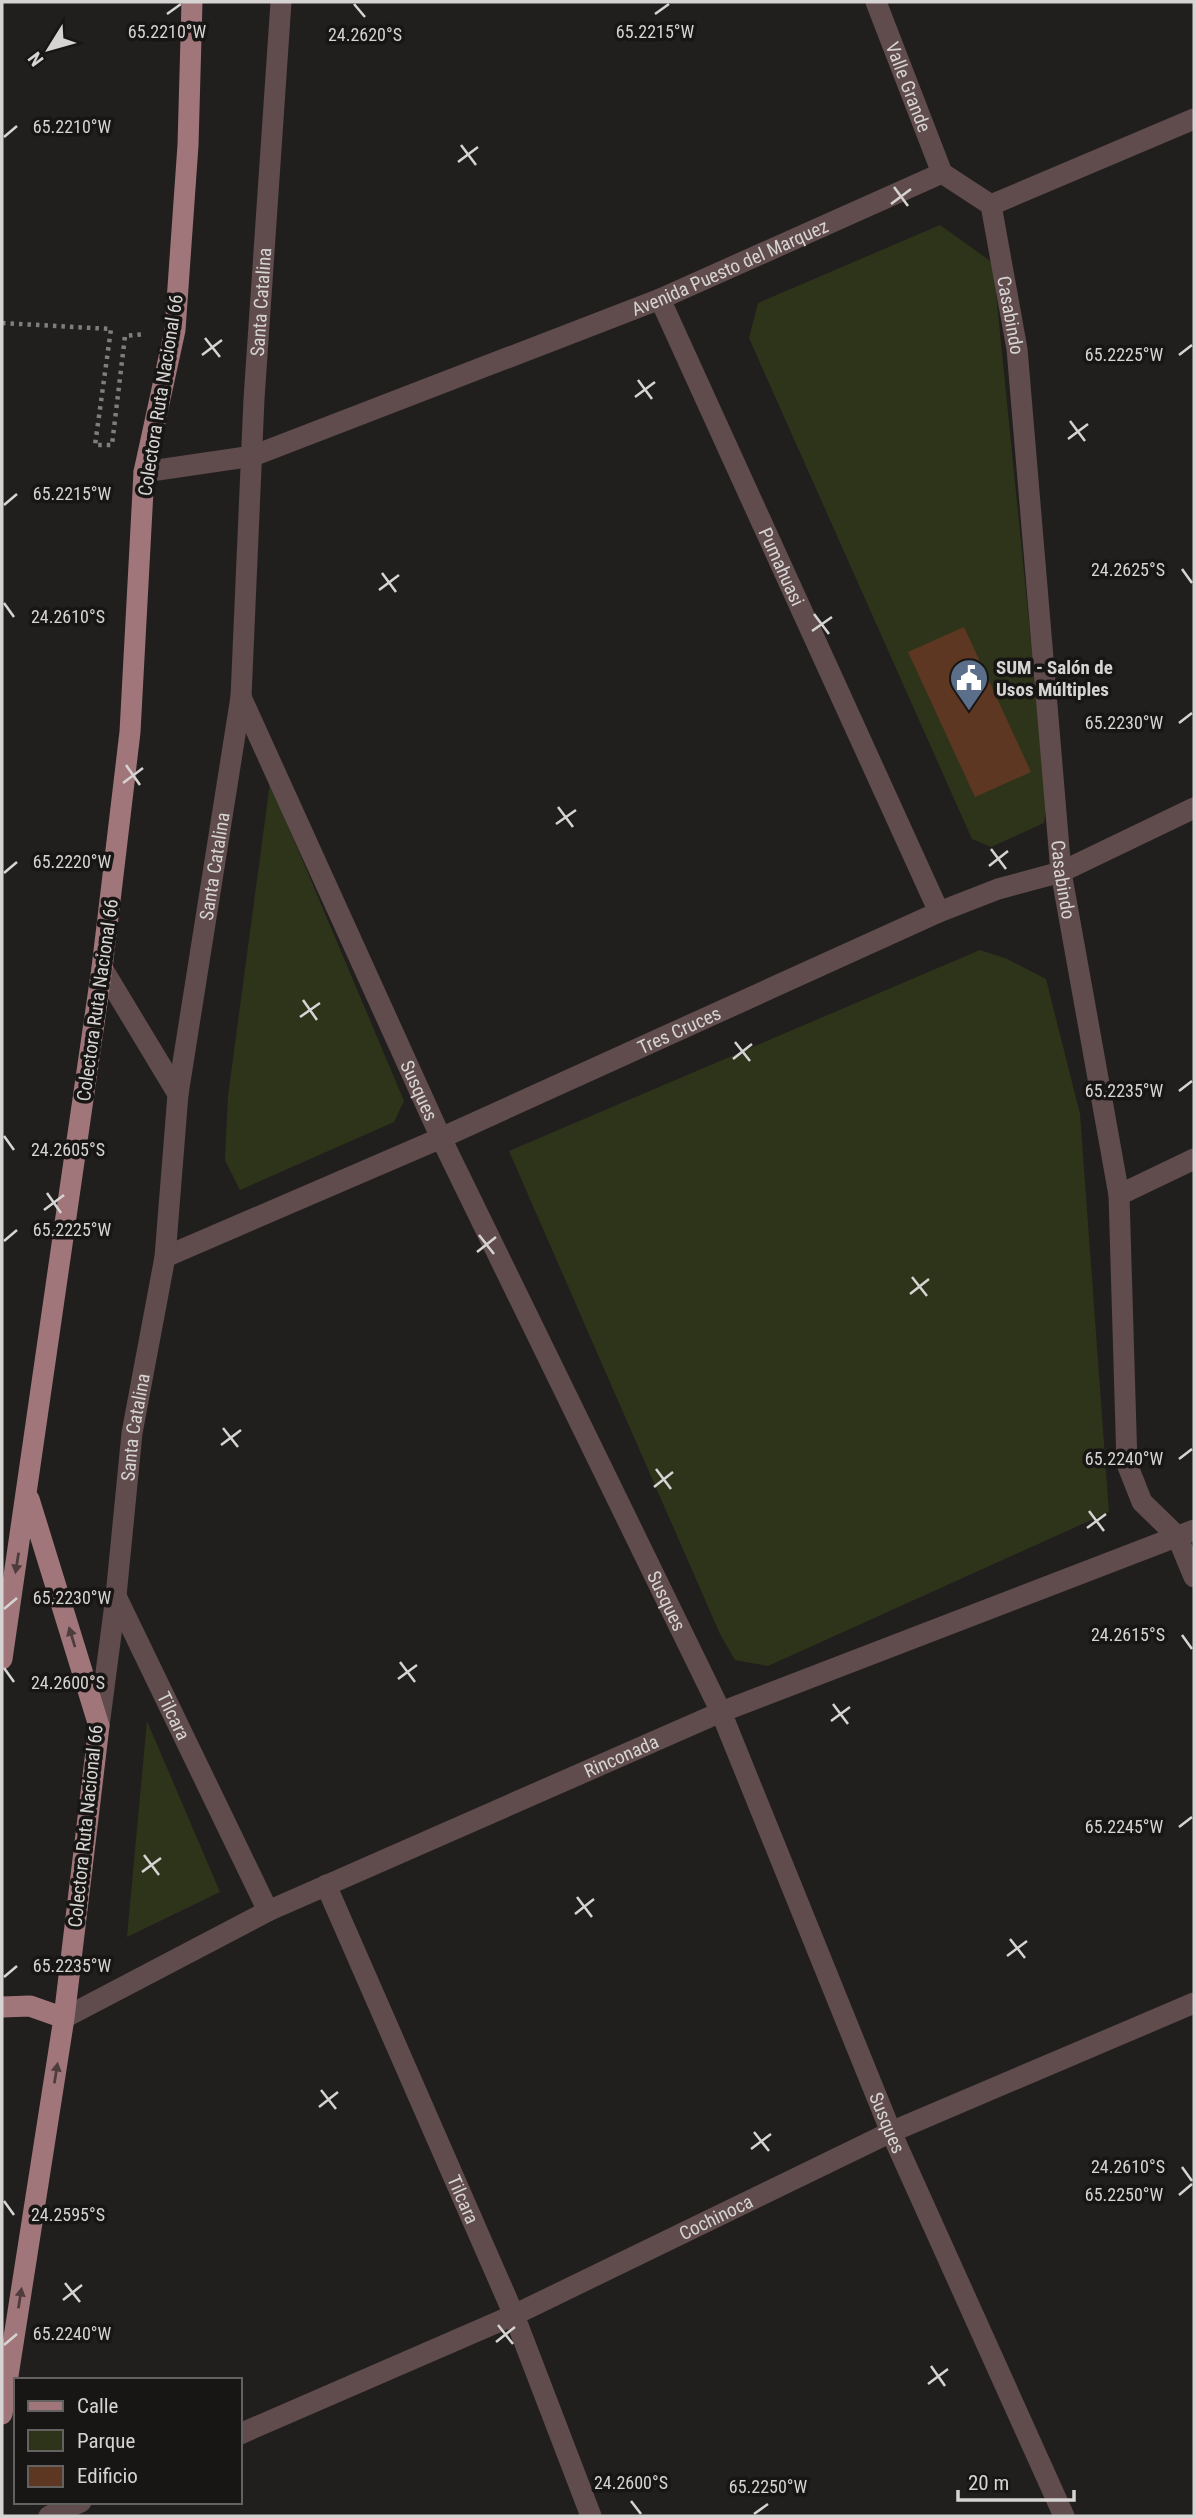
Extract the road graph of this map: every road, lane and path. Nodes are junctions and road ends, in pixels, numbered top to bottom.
1 (192, 2) edge
2 (281, 2) edge
3 (876, 2) edge
4 (1194, 119) edge
5 (942, 173) junction
6 (991, 205) junction
7 (660, 299) junction
8 (2, 323) edge
9 (125, 336) dead end
10 (253, 456) junction
11 (144, 472) junction
12 (241, 697) junction
13 (1194, 808) edge
14 (1061, 872) junction
15 (939, 912) junction
16 (102, 968) junction
17 (177, 1094) junction
18 (441, 1138) junction
19 (1194, 1159) edge
20 (1119, 1195) junction
21 (164, 1257) junction
22 (28, 1495) junction
23 (1186, 1533) edge
24 (1194, 1577) edge
25 (116, 1596) junction
26 (2, 1659) edge
27 (722, 1712) junction
28 (99, 1726) junction
29 (326, 1885) junction
30 (268, 1911) junction
31 (1194, 2003) edge
32 (2, 2007) edge
33 (64, 2018) junction
34 (891, 2132) junction
35 (514, 2315) junction
36 (2, 2414) edge
37 (242, 2433) edge
38 (76, 2504) edge
39 (49, 2516) edge
40 (591, 2516) edge
41 (1064, 2516) edge

1 - 11 main road, Colectora Ruta Nacional 66
2 - 10 street, Santa Catalina
3 - 5 street, Valle Grande
4 - 6 street
5 - 6 street
5 - 7 street, Avenida Puesto del Marquez
6 - 14 street, Casabindo
7 - 10 street, Avenida Puesto del Marquez
7 - 15 street, Pumahuasi
8 - 9 path
10 - 11 street, Avenida Puesto del Marquez
10 - 12 street, Santa Catalina
11 - 16 main road, Colectora Ruta Nacional 66
12 - 17 street, Santa Catalina
12 - 18 street, Susques
13 - 14 street, Tres Cruces
14 - 15 street, Tres Cruces
14 - 20 street, Casabindo
15 - 18 street, Tres Cruces
16 - 17 street
16 - 22 main road, Colectora Ruta Nacional 66
17 - 21 street, Santa Catalina
18 - 21 street, Tres Cruces
18 - 27 street, Susques
19 - 20 street
20 - 23 street, Casabindo
21 - 25 street, Santa Catalina
22 -> 26 main road, Colectora Ruta Nacional 66
28 -> 22 main road, Colectora Ruta Nacional 66
23 - 24 street
23 - 27 street, Rinconada
25 - 28 street, Santa Catalina
25 - 30 street, Tilcara
27 - 29 street, Rinconada
27 - 34 street, Susques
28 - 33 main road, Colectora Ruta Nacional 66
29 - 30 street, Rinconada
29 - 35 street, Tilcara
30 - 33 street, Rinconada
31 - 34 street, Cochinoca
32 - 33 main road
36 -> 33 main road, Colectora Ruta Nacional 66
34 - 35 street, Cochinoca
34 - 41 street, Susques
35 - 37 street, Cochinoca
35 - 40 street, Tilcara
38 - 39 street

